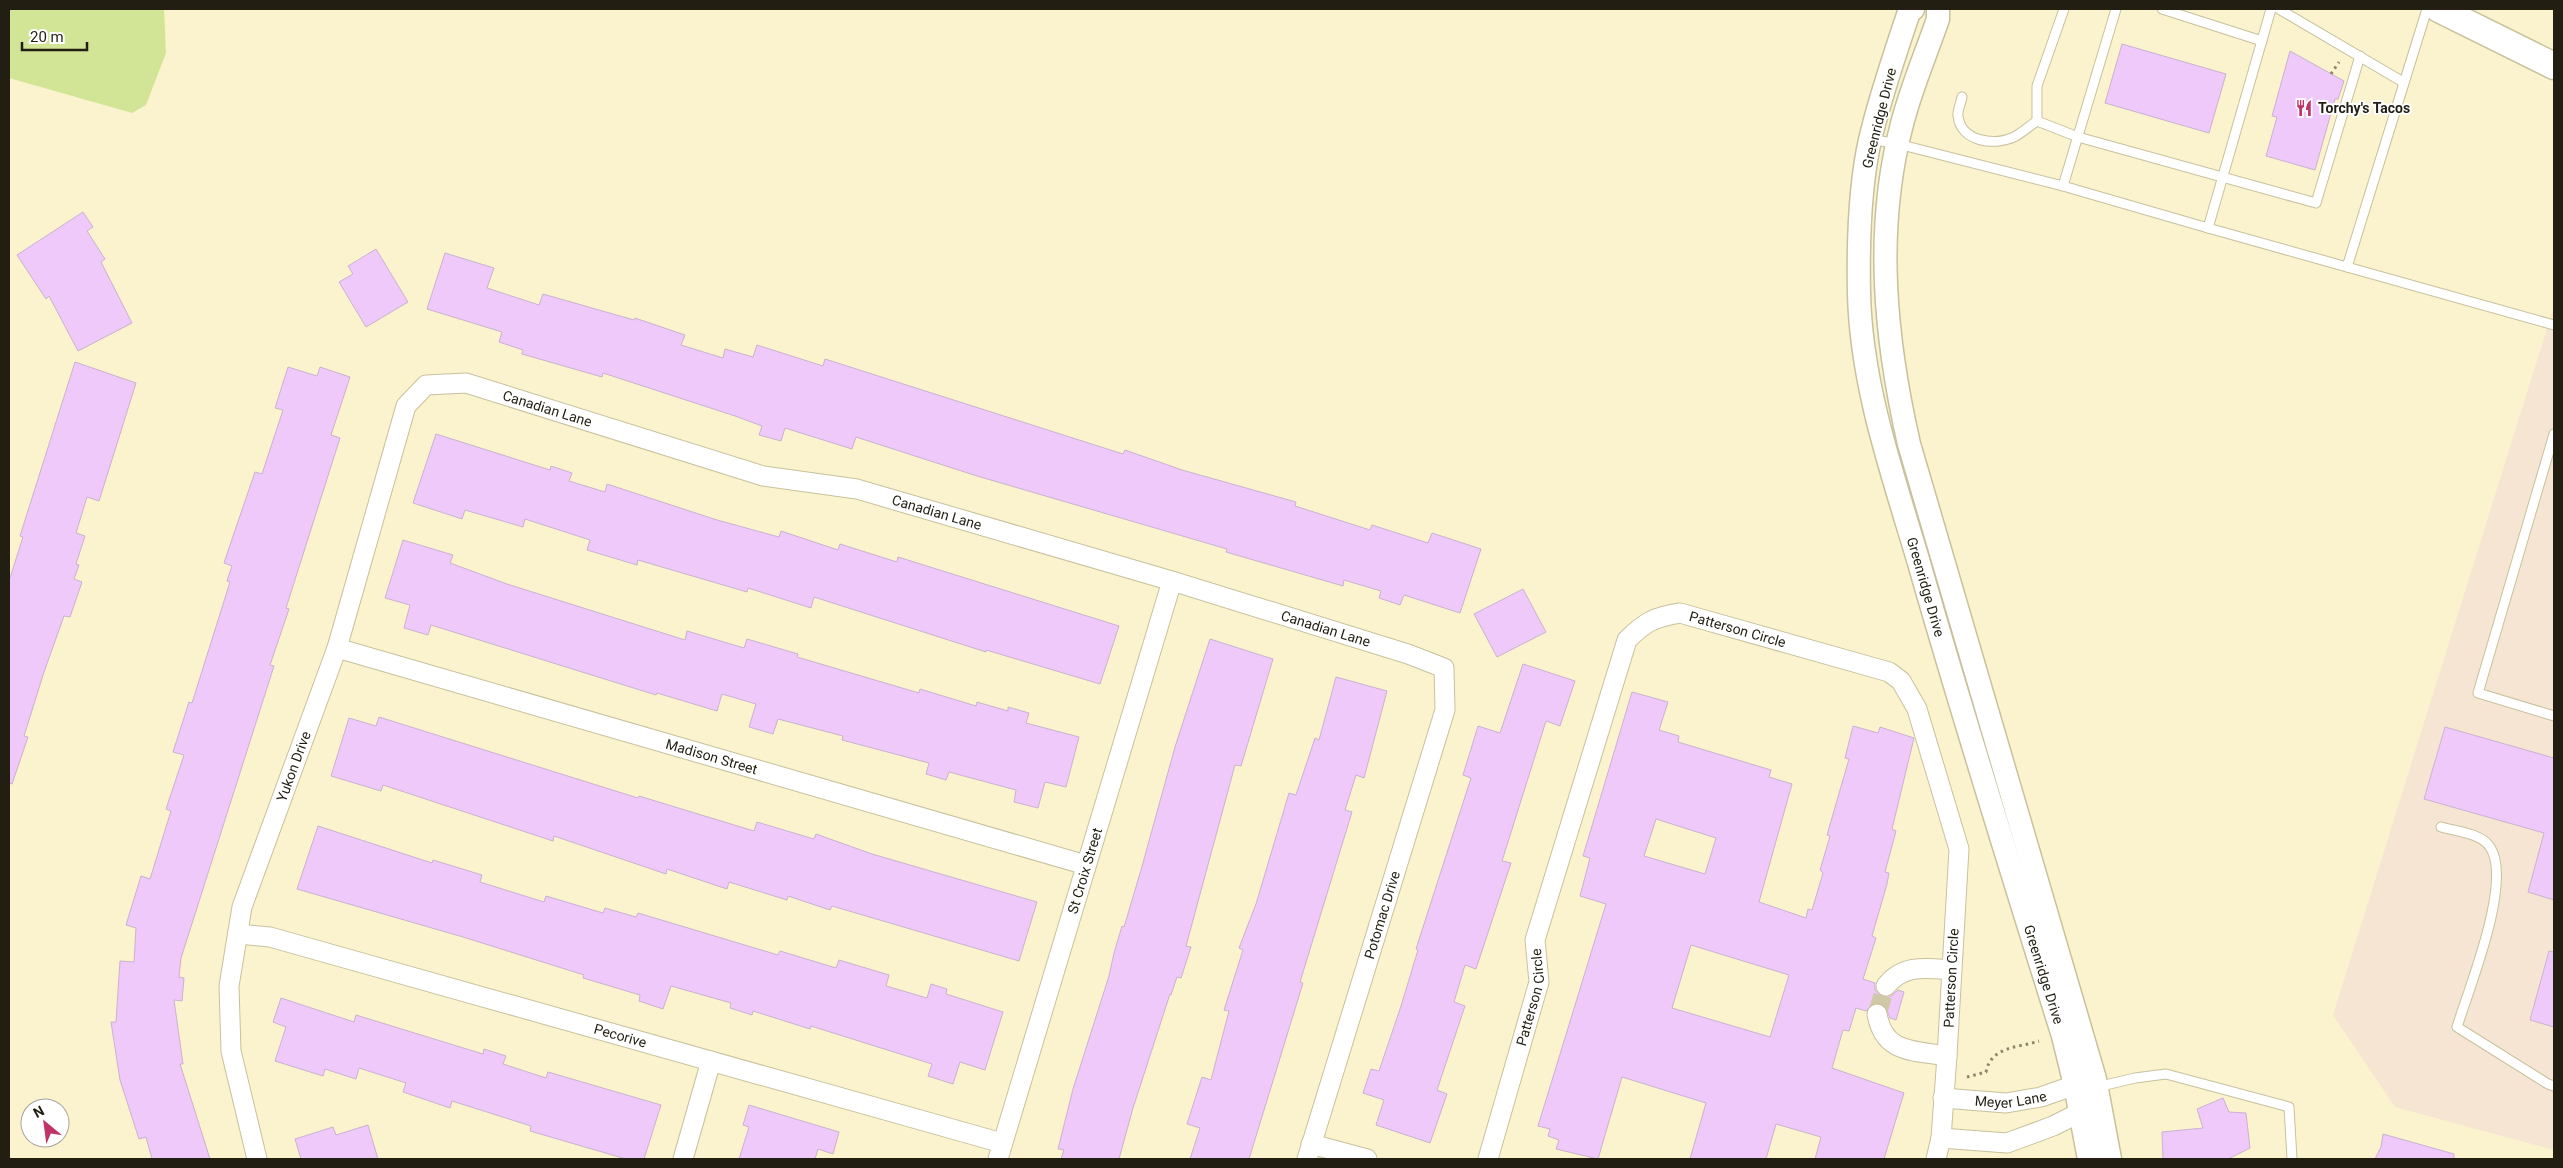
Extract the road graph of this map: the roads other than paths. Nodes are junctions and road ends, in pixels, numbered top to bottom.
1 (1913, 9) edge
2 (1938, 9) edge
3 (2064, 9) edge
4 (2116, 9) edge
5 (2162, 9) edge
6 (2271, 9) edge
7 (2279, 9) edge
8 (2427, 9) edge
9 (2439, 9) edge
10 (2262, 41) junction
11 (2360, 56) junction
12 (2554, 66) edge
13 (2403, 82) junction
14 (1962, 97) dead end
15 (2037, 121) junction
16 (2078, 137) junction
17 (1870, 139) junction
18 (1898, 144) junction
19 (2223, 177) junction
20 (2063, 186) junction
21 (2208, 228) junction
22 (2348, 267) junction
23 (2554, 325) edge
24 (426, 385) joint
25 (2554, 434) edge
26 (1172, 581) junction
27 (337, 648) junction
28 (1444, 668) joint
29 (2554, 716) edge
30 (2441, 827) dead end
31 (1086, 865) junction
32 (238, 934) junction
33 (1952, 970) junction
34 (1886, 986) tunnel mouth
35 (1877, 1014) tunnel mouth
36 (1947, 1056) junction
37 (711, 1061) junction
38 (2554, 1086) edge
39 (2089, 1094) junction
40 (1943, 1098) junction
41 (1940, 1138) junction
42 (1000, 1151) edge
43 (1309, 1152) edge
44 (257, 1159) edge
45 (683, 1159) edge
46 (1367, 1159) edge
47 (1488, 1159) edge
48 (1936, 1159) edge
49 (2089, 1159) edge
50 (2110, 1159) edge
51 (2292, 1159) edge

1 - 17 street, Greenridge Drive
2 - 18 street, Greenridge Drive
3 - 15 lane
4 - 16 lane
5 - 10 lane
6 - 10 lane
7 - 11 lane
8 - 13 lane
9 - 12 main road
10 - 19 lane
11 - 13 lane
11 - 19 lane
13 - 22 lane
14 - 15 lane
15 - 16 lane
16 - 19 lane
16 - 20 lane
17 - 18 lane
17 - 39 street, Greenridge Drive
18 - 20 lane
18 - 39 street, Greenridge Drive
19 - 21 lane
20 - 21 lane
21 - 22 lane
22 - 23 lane
24 - 26 street, Canadian Lane
24 - 27 street, Yukon Drive
25 - 29 lane
26 - 28 street, Canadian Lane
26 - 31 street, St Croix Street
27 - 31 street, Madison Street
27 - 32 street, Yukon Drive
28 - 43 street, Potomac Drive
30 - 38 lane
31 - 42 street, St Croix Street
32 - 37 street, Pecorive
32 - 44 street, Yukon Drive
33 - 34 street
33 - 36 street, Patterson Circle
33 - 47 street, Patterson Circle
35 - 36 street
36 - 40 street, Patterson Circle
37 - 42 street, Pecorive
37 - 45 street
39 - 40 street, Meyer Lane
39 - 41 street
39 - 49 street, Greenridge Drive
39 - 50 street, Greenridge Drive
39 - 51 lane
40 - 41 street, Patterson Circle
41 - 48 street, Patterson Circle
43 - 46 street

